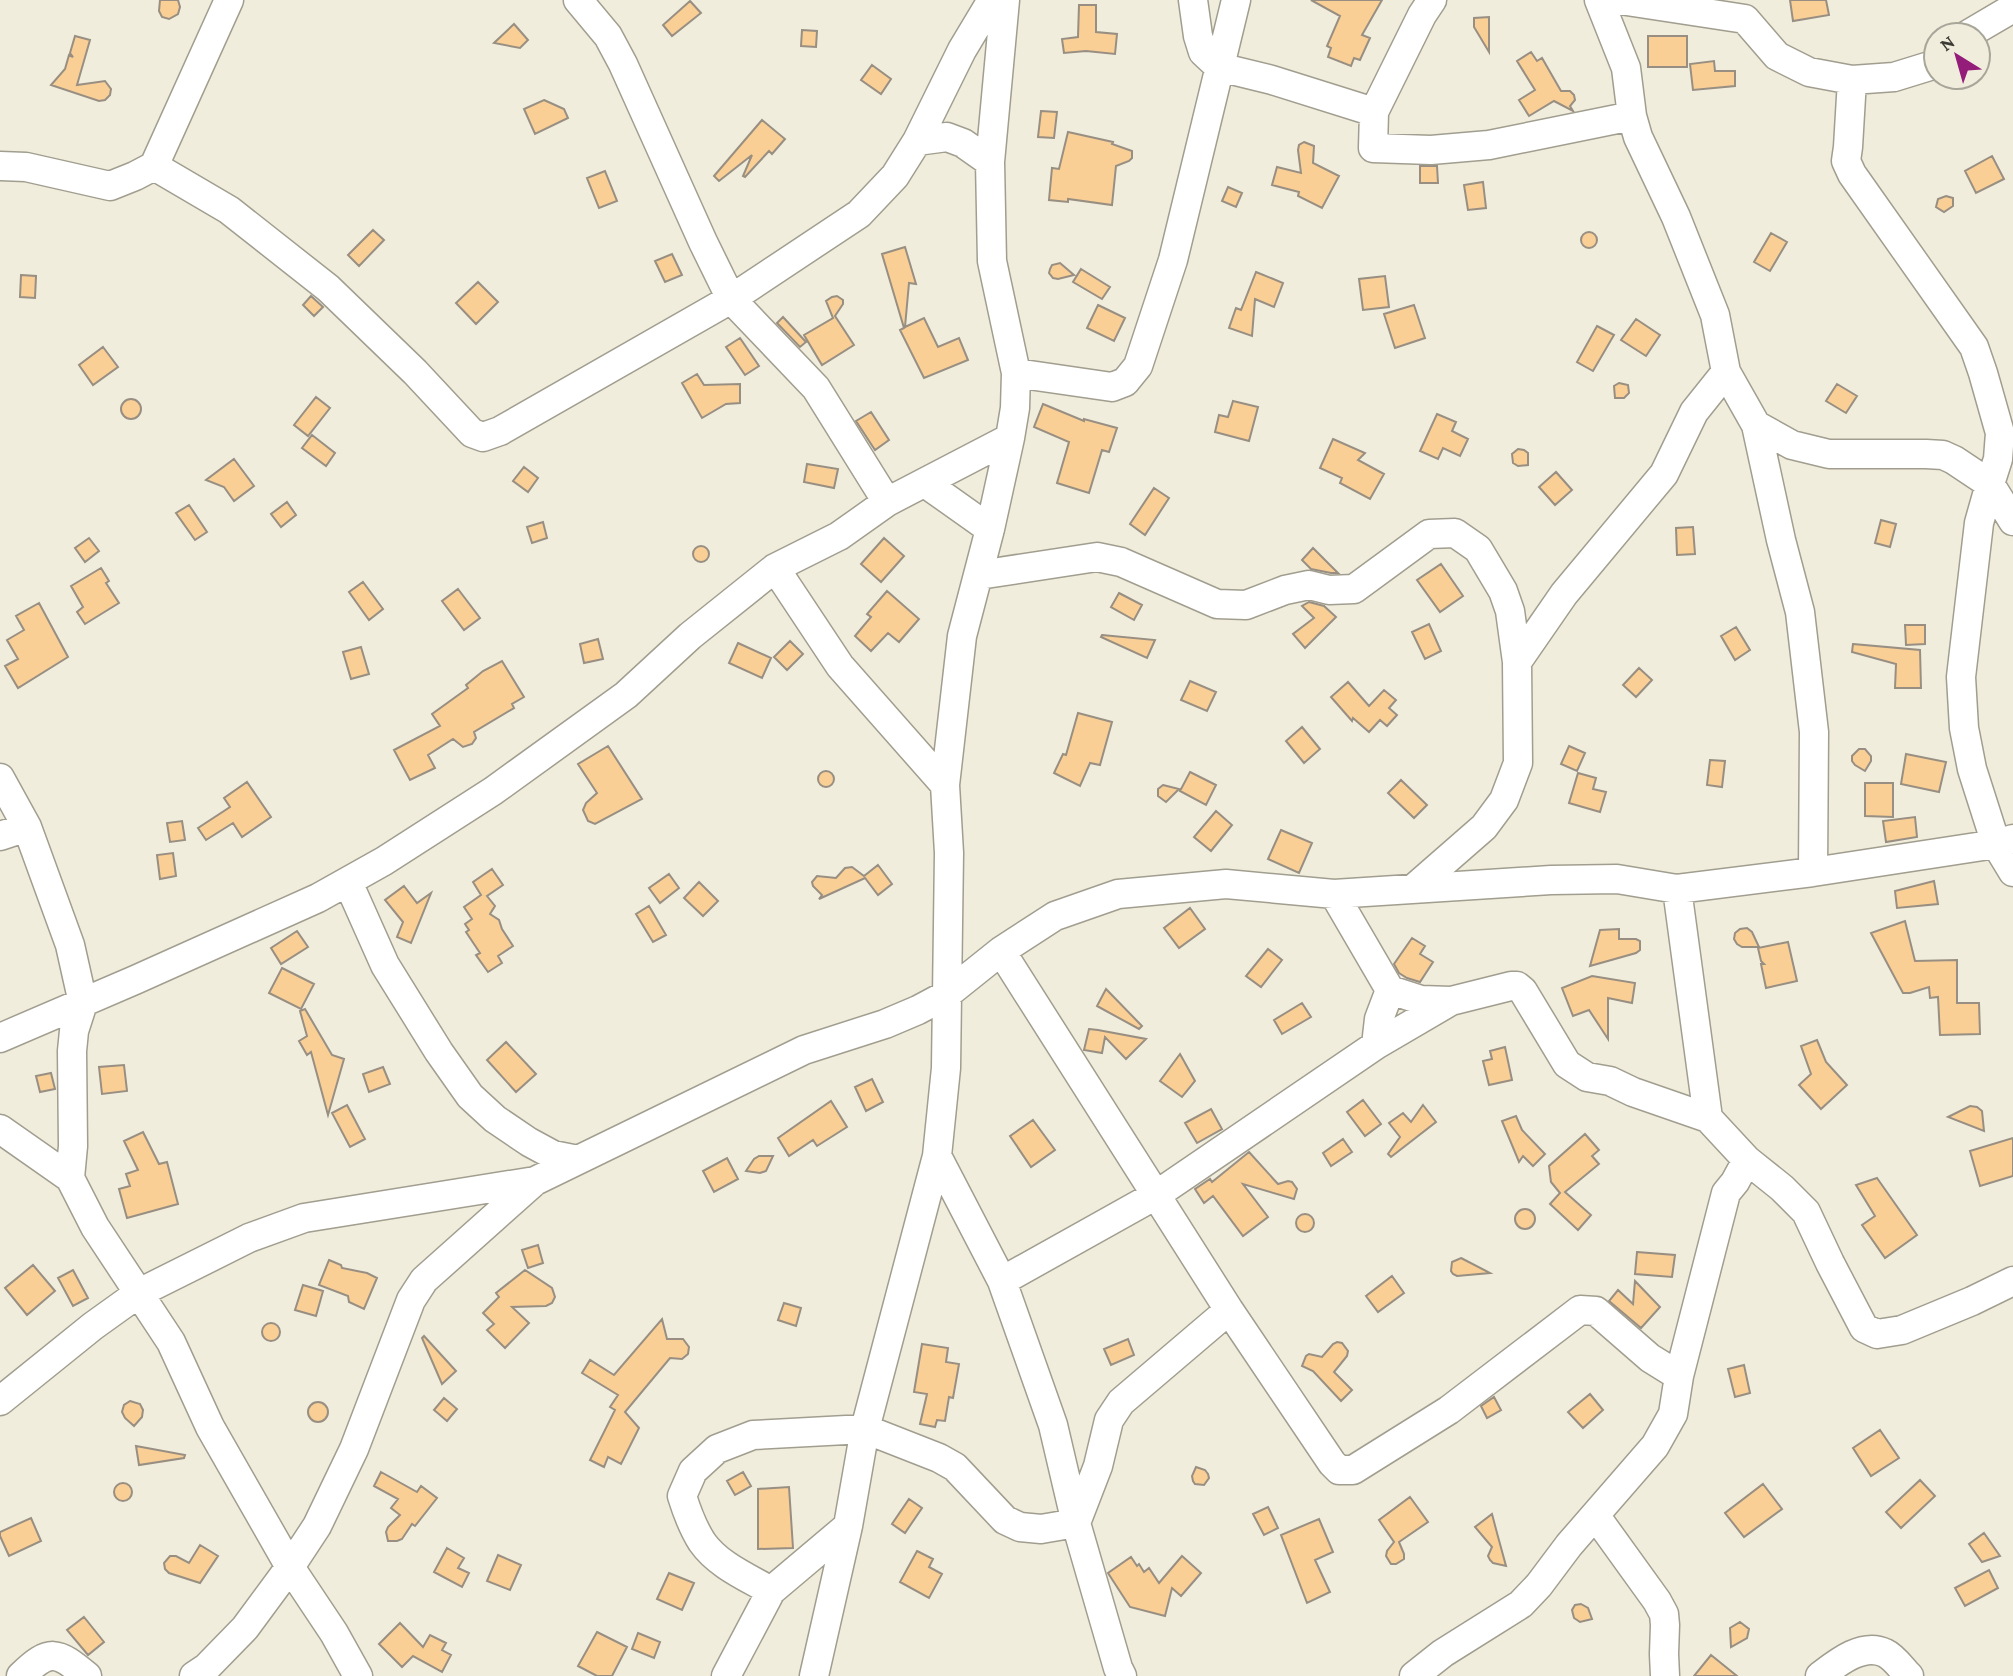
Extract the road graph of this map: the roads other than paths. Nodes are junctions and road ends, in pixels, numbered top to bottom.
1 (229, 0) edge
2 (578, 0) edge
3 (992, 0) edge
4 (1005, 0) edge
5 (1193, 0) edge
6 (1236, 0) edge
7 (1432, 0) edge
8 (1599, 0) edge
9 (1620, 0) edge
10 (2013, 8) edge
11 (1745, 9) edge
12 (1991, 21) edge
13 (1219, 67) junction
14 (1922, 68) edge
15 (1852, 80) junction
16 (1374, 112) junction
17 (1632, 116) junction
18 (917, 141) junction
19 (990, 162) junction
20 (0, 166) edge
21 (154, 166) junction
22 (731, 299) junction
23 (1726, 372) junction
24 (1016, 373) junction
25 (1756, 425) junction
26 (1010, 438) junction
27 (925, 483) junction
28 (1990, 484) junction
29 (887, 502) junction
30 (2013, 521) edge
31 (990, 529) junction
32 (775, 568) junction
33 (979, 575) junction
34 (1517, 662) junction
35 (0, 778) edge
36 (945, 785) junction
37 (27, 827) junction
38 (0, 836) edge
39 (2005, 842) edge
40 (1813, 872) junction
41 (2013, 872) edge
42 (348, 882) junction
43 (1413, 889) junction
44 (1677, 889) junction
45 (1334, 894) junction
46 (1001, 951) junction
47 (1390, 990) junction
48 (946, 995) junction
49 (1451, 1001) junction
50 (83, 1003) junction
51 (0, 1038) edge
52 (1376, 1045) junction
53 (1708, 1118) junction
54 (0, 1129) edge
55 (937, 1156) junction
56 (578, 1160) junction
57 (1747, 1160) junction
58 (70, 1178) junction
59 (535, 1181) junction
60 (1156, 1195) junction
61 (1002, 1281) junction
62 (2013, 1281) edge
63 (139, 1293) junction
64 (1229, 1310) junction
65 (1679, 1377) junction
66 (0, 1401) edge
67 (864, 1429) junction
68 (1595, 1515) junction
69 (1076, 1522) junction
70 (848, 1526) junction
71 (290, 1567) junction
72 (771, 1591) junction
73 (21, 1676) edge
74 (86, 1676) edge
75 (194, 1676) edge
76 (358, 1676) edge
77 (726, 1676) edge
78 (814, 1676) edge
79 (1122, 1676) edge
80 (1414, 1676) edge
81 (1665, 1676) edge
82 (1820, 1676) edge
83 (1909, 1676) edge

1 - 21 street
2 - 22 street
3 - 18 street
4 - 19 street
5 - 13 street
6 - 13 street
7 - 16 street
8 - 17 street
9 - 11 street
10 - 12 street
11 - 15 street
13 - 16 street
13 - 24 street
14 - 15 street
15 - 28 street
16 - 17 street
17 - 23 street
18 - 19 street
18 - 22 street
19 - 24 street
20 - 21 street
21 - 22 street
22 - 29 street
23 - 25 street
23 - 34 street
24 - 26 street
25 - 28 street
25 - 40 street
26 - 27 street
26 - 31 street
27 - 29 street
27 - 31 street
28 - 30 street
28 - 39 street
29 - 32 street
31 - 33 street
32 - 36 street
32 - 42 street
33 - 34 street
33 - 36 street
34 - 43 street
35 - 37 street
36 - 48 street
37 - 38 street
37 - 50 street
39 - 40 street
39 - 41 street
40 - 44 street
42 - 50 street
42 - 56 street
43 - 44 street
43 - 45 street
44 - 53 street
45 - 46 street
45 - 47 street
46 - 48 street
46 - 60 street
47 - 49 street
47 - 52 street
48 - 55 street
48 - 56 street
49 - 52 street
49 - 53 street
50 - 51 street
50 - 58 street
52 - 60 street
53 - 57 street
54 - 58 street
55 - 61 street
55 - 67 street
56 - 59 street
57 - 62 street
57 - 65 street
58 - 63 street
59 - 63 street
59 - 71 street
60 - 61 street
60 - 64 street
61 - 69 street
63 - 66 street
63 - 71 street
64 - 65 street
64 - 69 street
65 - 68 street
67 - 69 street
67 - 70 street
67 - 72 street
68 - 80 street
68 - 81 street
69 - 79 street
70 - 72 street
70 - 78 street
71 - 75 street
71 - 76 street
72 - 77 street
73 - 74 street
82 - 83 street

